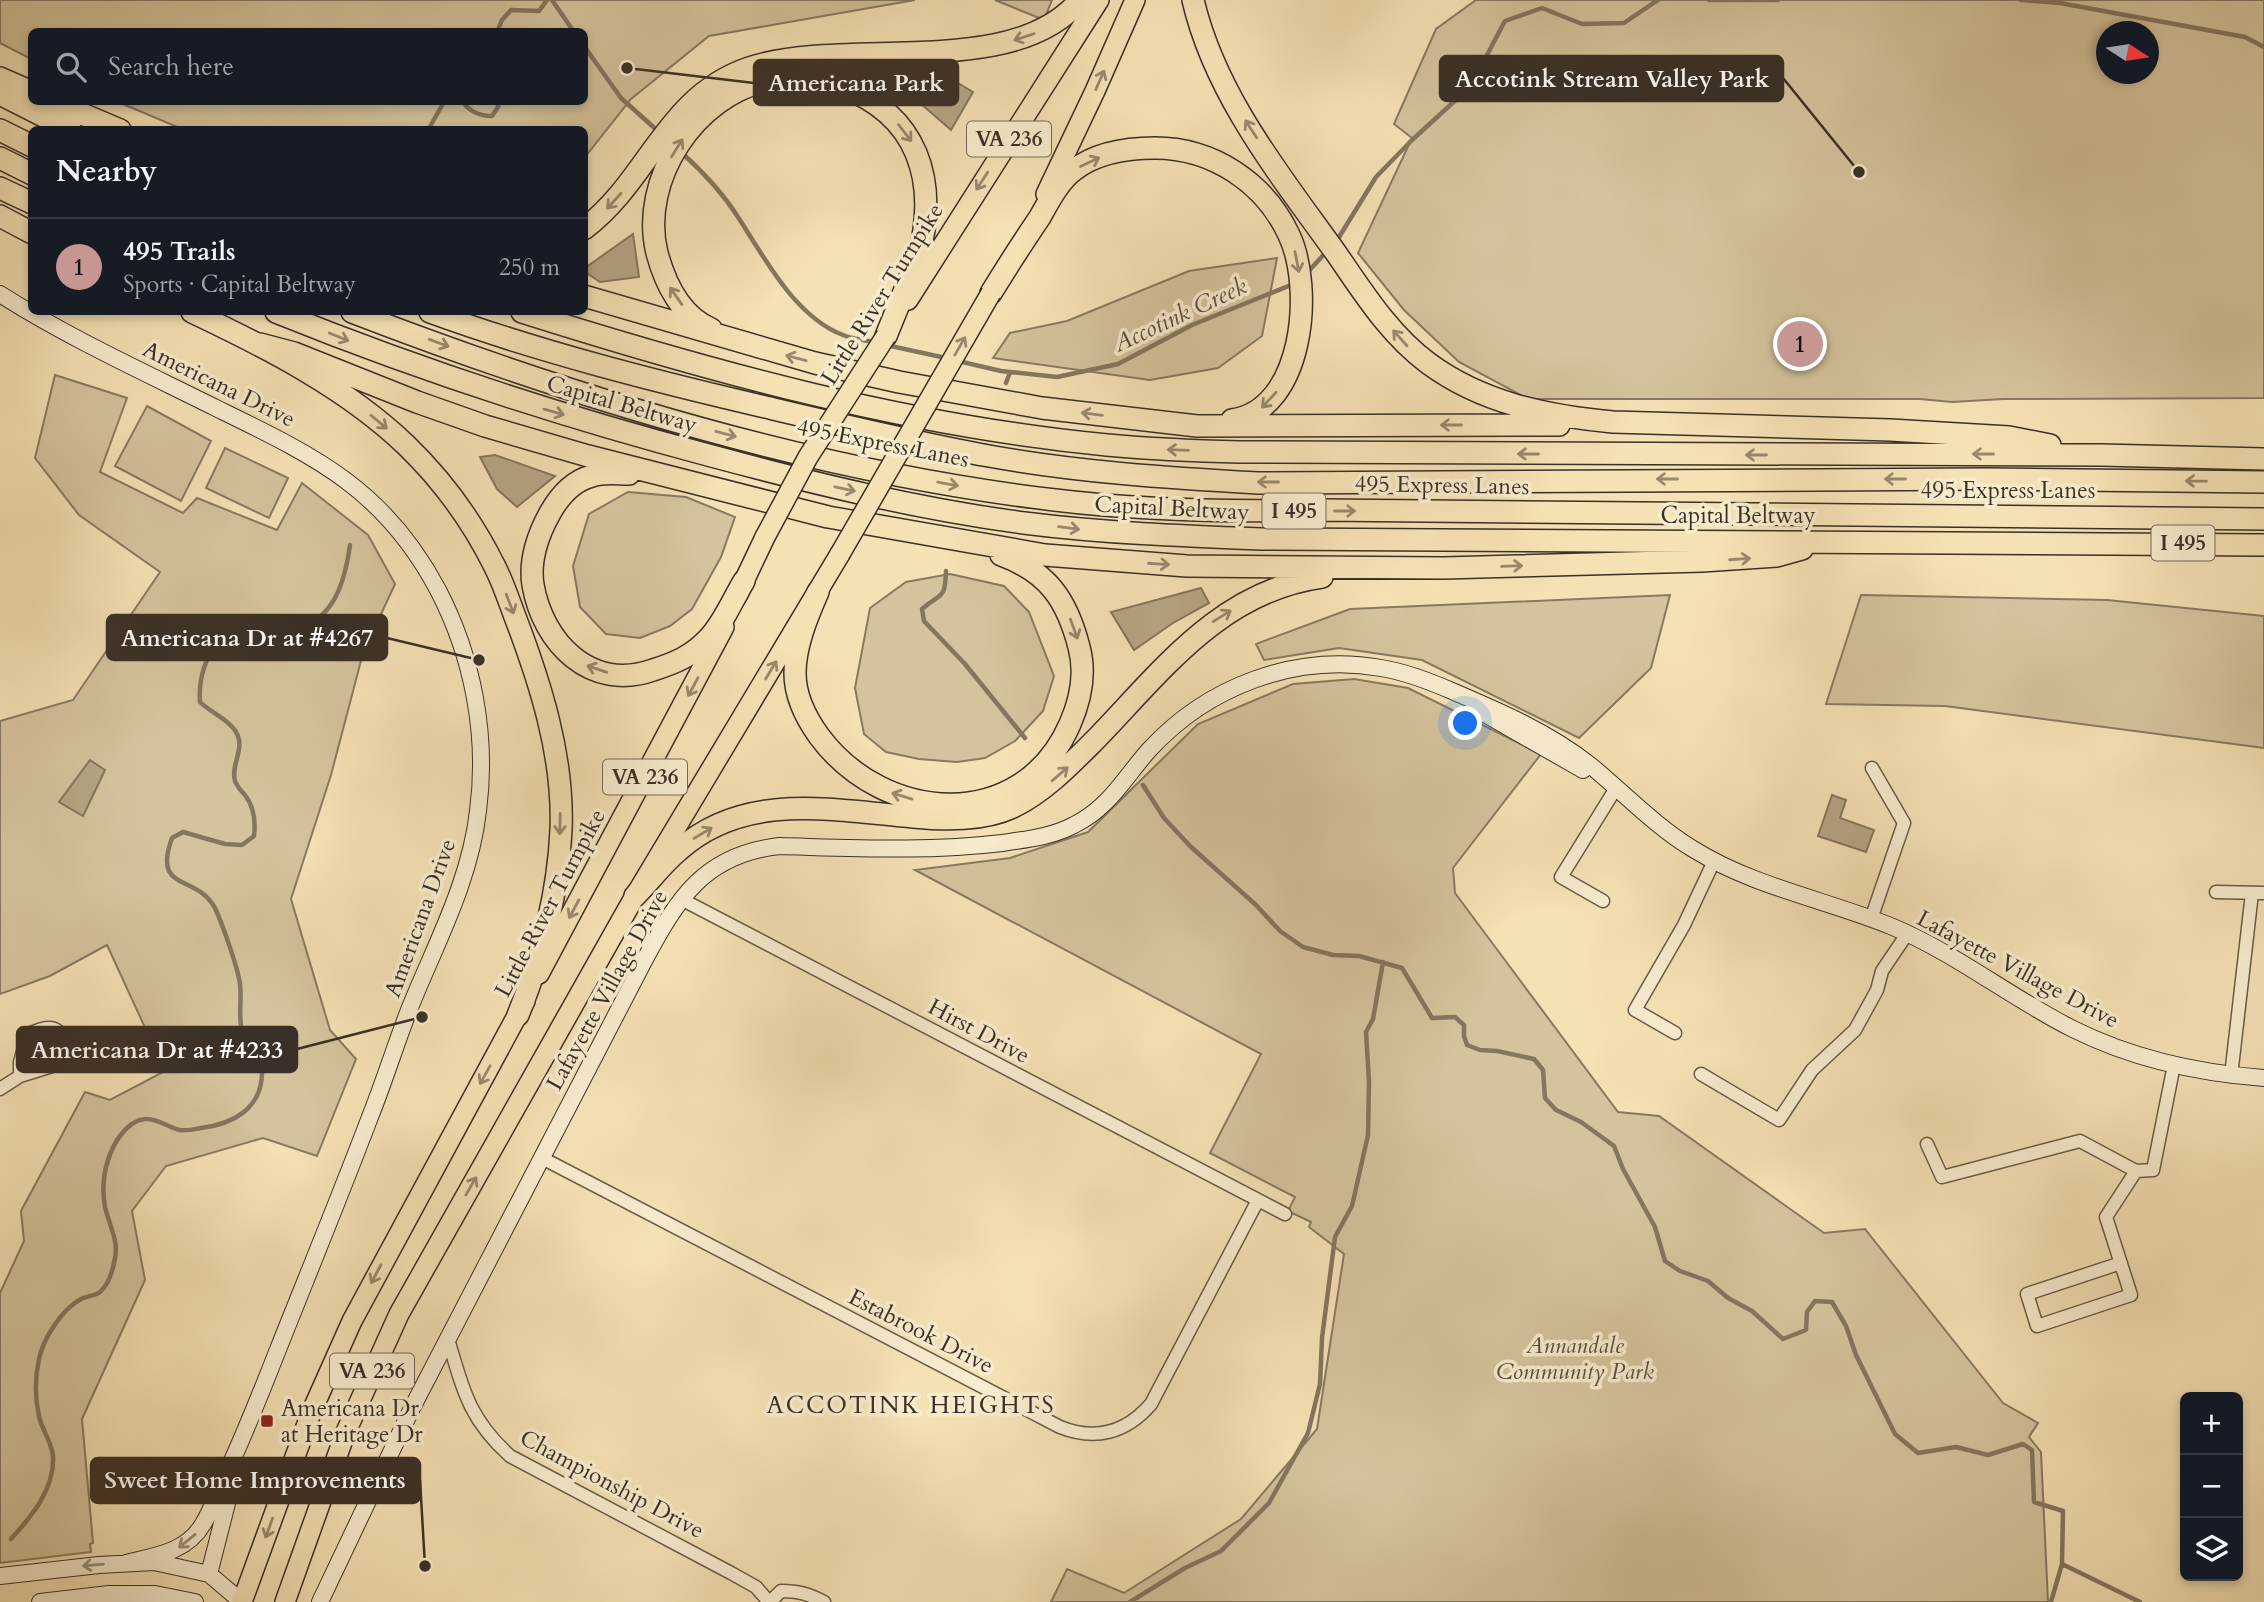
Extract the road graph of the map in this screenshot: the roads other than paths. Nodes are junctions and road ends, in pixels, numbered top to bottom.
1 (1080, 0) edge
2 (1099, 0) edge
3 (1135, 0) edge
4 (1193, 0) edge
5 (0, 78) edge
6 (28, 90) edge
7 (0, 94) edge
8 (709, 99) junction
9 (61, 105) edge
10 (63, 126) edge
11 (111, 126) edge
12 (0, 130) edge
13 (28, 144) edge
14 (0, 158) edge
15 (28, 172) edge
16 (0, 188) edge
17 (28, 201) edge
18 (0, 216) edge
19 (588, 225) edge
20 (28, 231) edge
21 (915, 278) junction
22 (991, 293) junction
23 (0, 295) edge
24 (588, 297) edge
25 (28, 310) edge
26 (36, 315) edge
27 (198, 315) edge
28 (284, 315) edge
29 (360, 315) edge
30 (440, 315) edge
31 (532, 315) edge
32 (886, 336) joint
33 (260, 344) junction
34 (751, 346) junction
35 (1160, 423) junction
36 (1667, 424) junction
37 (2101, 455) junction
38 (2264, 459) edge
39 (680, 480) junction
40 (2264, 482) edge
41 (2264, 519) edge
42 (946, 539) junction
43 (1824, 542) junction
44 (2264, 544) edge
45 (1411, 567) junction
46 (744, 581) junction
47 (818, 592) junction
48 (1872, 768) dead end
49 (1616, 788) junction
50 (1714, 861) junction
51 (2216, 892) dead end
52 (2258, 893) edge
53 (635, 896) junction
54 (681, 899) junction
55 (1603, 901) dead end
56 (1871, 919) junction
57 (1907, 934) junction
58 (518, 1015) junction
59 (1675, 1033) dead end
60 (2174, 1065) junction
61 (1702, 1074) dead end
62 (20, 1076) dead end
63 (2231, 1076) junction
64 (2264, 1078) edge
65 (0, 1089) edge
66 (1927, 1144) dead end
67 (542, 1158) junction
68 (2136, 1171) junction
69 (1258, 1200) junction
70 (1285, 1214) dead end
71 (2121, 1263) junction
72 (448, 1339) junction
73 (243, 1440) junction
74 (126, 1563) junction
75 (209, 1574) junction
76 (0, 1576) edge
77 (40, 1602) edge
78 (195, 1602) edge
79 (242, 1602) edge
80 (285, 1602) edge
81 (320, 1602) edge
82 (769, 1602) edge
83 (824, 1602) edge

1 -> 8 highway
2 -> 21 main road, Little River Turnpike / VA 236
22 -> 3 main road, VA 236
36 -> 4 highway
5 - 6 highway
7 - 10 highway
8 -> 19 highway
8 -> 21 highway
34 -> 8 highway
9 - 11 highway
12 - 13 highway
14 - 15 highway
16 - 17 highway
18 - 20 highway
21 - 32 highway
22 -> 35 highway
47 -> 22 main road, VA 236, bridge
23 - 25 street, Americana Drive
24 - 34 highway
26 - 73 street, Americana Drive
27 - 33 highway
28 -> 43 highway, Capital Beltway / I 495
29 -> 41 highway, 495 Express Lanes / I 495
40 -> 30 highway, 495 Express Lanes / I 495
37 -> 31 highway
32 - 46 main road, Little River Turnpike / VA 236, bridge
33 - 39 highway
33 -> 58 highway
35 -> 34 highway
36 -> 35 highway
36 - 37 highway
37 - 38 highway
39 - 42 highway
46 -> 39 highway
42 -> 45 highway
42 -> 47 highway
43 - 44 highway, Capital Beltway / I 495
45 -> 43 highway
53 -> 45 highway
46 -> 58 main road, Little River Turnpike / VA 236
53 -> 47 main road, VA 236
48 - 56 street
49 - 50 street, Lafayette Village Drive
49 - 54 street, Lafayette Village Drive
49 - 55 street
50 - 56 street, Lafayette Village Drive
50 - 59 street
51 - 52 street
52 - 63 street
80 -> 53 main road, VA 236
54 - 67 street, Lafayette Village Drive
54 - 69 street, Hirst Drive
56 - 57 street, Lafayette Village Drive
57 - 60 street, Lafayette Village Drive
57 - 61 street
58 -> 79 main road, Little River Turnpike / VA 236
60 - 63 street, Lafayette Village Drive
60 - 68 street
62 - 65 street
63 - 64 street, Lafayette Village Drive
66 - 68 street
67 - 69 street, Estabrook Drive
67 - 72 street, Lafayette Village Drive
68 - 71 street
69 - 70 street, Hirst Drive
71 - 71 street
72 - 81 street, Lafayette Village Drive
72 - 82 street, Championship Drive
73 -> 74 street, Americana Drive
73 - 75 street, Americana Drive
74 - 75 street
74 -> 76 street
75 - 79 street
77 - 78 street
82 - 83 street

